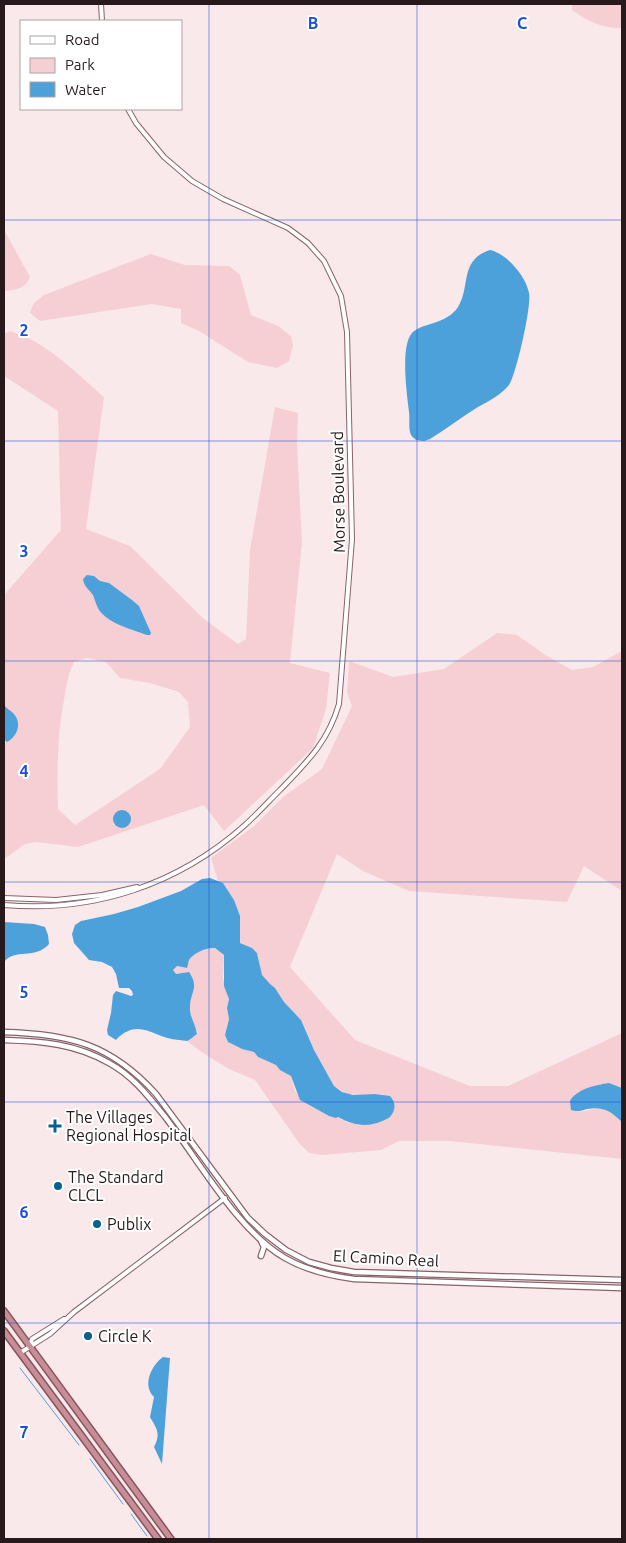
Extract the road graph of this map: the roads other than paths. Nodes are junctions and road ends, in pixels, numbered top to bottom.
1 (101, 4) edge
2 (102, 20) edge
3 (129, 110) edge
4 (142, 886) junction
5 (4, 898) edge
6 (74, 899) junction
7 (4, 905) edge
8 (74, 905) junction
9 (4, 1032) edge
10 (44, 1034) junction
11 (4, 1040) edge
12 (43, 1041) junction
13 (156, 1094) junction
14 (150, 1099) junction
15 (231, 1194) junction
16 (225, 1198) junction
17 (260, 1240) junction
18 (273, 1250) junction
19 (354, 1272) junction
20 (354, 1279) junction
21 (622, 1280) edge
22 (622, 1288) edge
23 (4, 1312) edge
24 (4, 1331) edge
25 (30, 1346) junction
26 (20, 1353) junction
27 (90, 1446) junction
28 (107, 1452) junction
29 (170, 1537) edge
30 (158, 1539) edge
31 (162, 1539) edge

1 - 2 street
3 - 4 street, Morse Boulevard
4 - 6 street, Morse Boulevard
4 - 8 street, Morse Boulevard
5 - 6 street, Morse Boulevard
6 - 8 street
7 - 8 street, Morse Boulevard
9 - 10 main road, El Camino Real
10 - 12 main road
10 - 13 main road, El Camino Real
11 - 12 main road, El Camino Real
12 - 14 main road, El Camino Real
13 - 14 main road
13 - 15 main road, El Camino Real
14 - 16 main road, El Camino Real
15 - 16 main road
15 - 19 main road, El Camino Real
16 - 17 main road, El Camino Real
16 - 25 street
17 - 18 main road, El Camino Real
17 - 18 main road
18 - 20 main road, El Camino Real
19 - 20 main road
19 - 21 main road, El Camino Real
20 - 22 main road, El Camino Real
23 - 25 highway
24 - 26 highway
25 - 26 street
25 - 28 highway
26 - 27 highway
27 - 28 highway
27 - 30 highway
28 - 29 highway
29 - 31 highway

